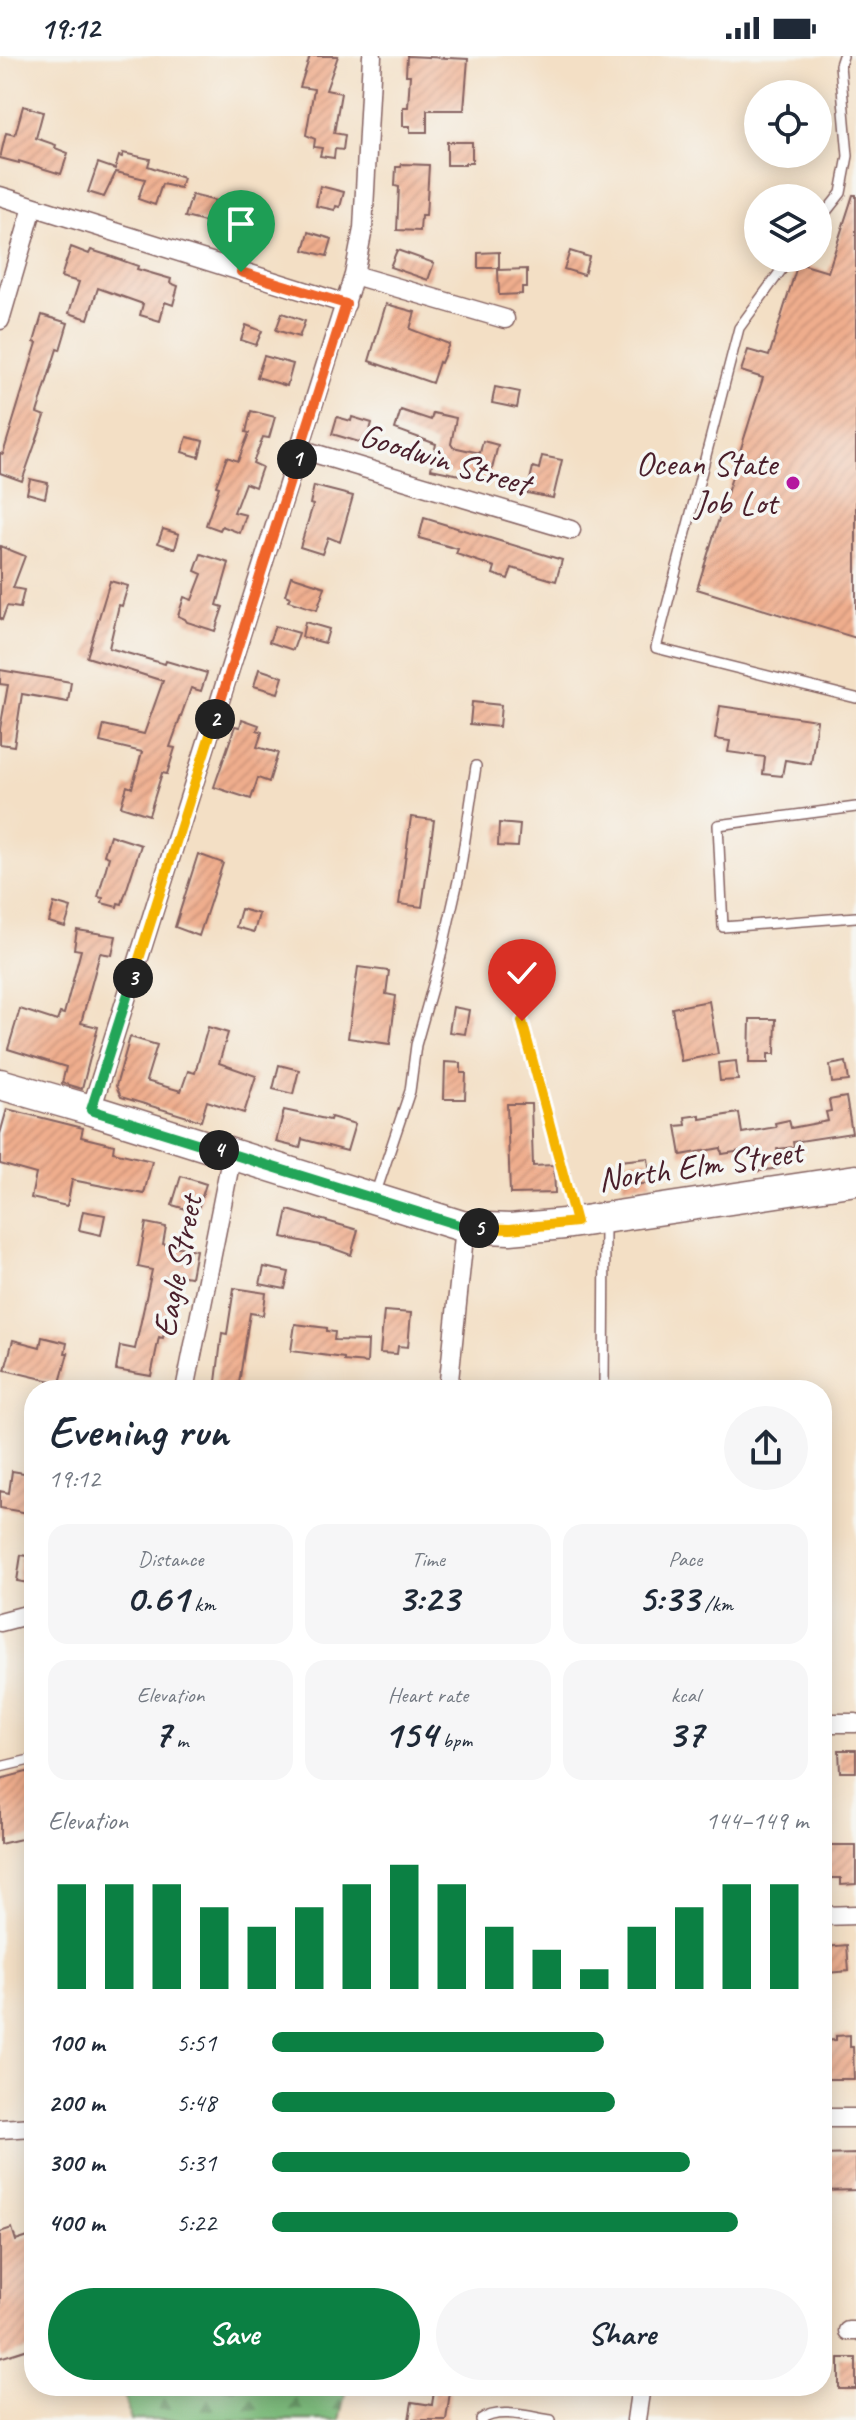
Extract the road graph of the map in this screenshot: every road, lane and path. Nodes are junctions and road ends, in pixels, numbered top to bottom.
1 (372, 56) edge
2 (843, 56) edge
3 (0, 196) edge
4 (832, 204) edge
5 (33, 207) junction
6 (780, 272) edge
7 (354, 275) junction
8 (346, 304) junction
9 (505, 319) dead end
10 (0, 320) edge
11 (300, 449) junction
12 (571, 530) dead end
13 (856, 698) edge
14 (476, 766) dead end
15 (856, 807) edge
16 (856, 917) edge
17 (522, 1021) dead end
18 (0, 1084) edge
19 (91, 1110) junction
20 (232, 1154) junction
21 (856, 1180) edge
22 (374, 1199) junction
23 (591, 1219) junction
24 (465, 1227) junction
25 (187, 1380) edge
26 (449, 1380) edge
27 (603, 1380) edge
28 (24, 1616) edge
29 (0, 1622) edge
30 (832, 1723) edge
31 (856, 1723) edge
32 (24, 1761) edge
33 (0, 1767) edge
34 (856, 1915) edge
35 (832, 1916) edge
36 (832, 2118) edge
37 (856, 2118) edge
38 (24, 2128) edge
39 (0, 2129) edge
40 (640, 2396) edge
41 (481, 2420) edge
42 (551, 2420) edge
43 (636, 2420) edge

1 - 7 street
2 - 4 lane
3 - 5 street
5 - 8 street
5 - 10 street
6 - 13 lane
7 - 8 street
7 - 9 street
8 - 11 street
11 - 12 street, Goodwin Street
11 - 19 street
14 - 22 lane
15 - 16 lane
17 - 23 lane
18 - 19 main road, North Elm Street
19 - 20 main road, North Elm Street
20 - 22 main road, North Elm Street
20 - 25 street, Eagle Street
21 - 23 main road, North Elm Street
22 - 24 main road, North Elm Street
23 - 24 main road, North Elm Street
23 - 27 lane
24 - 26 street
28 - 29 street
30 - 31 street
32 - 33 lane
34 - 35 street
36 - 37 street
38 - 39 street
40 - 43 street
41 - 42 lane

